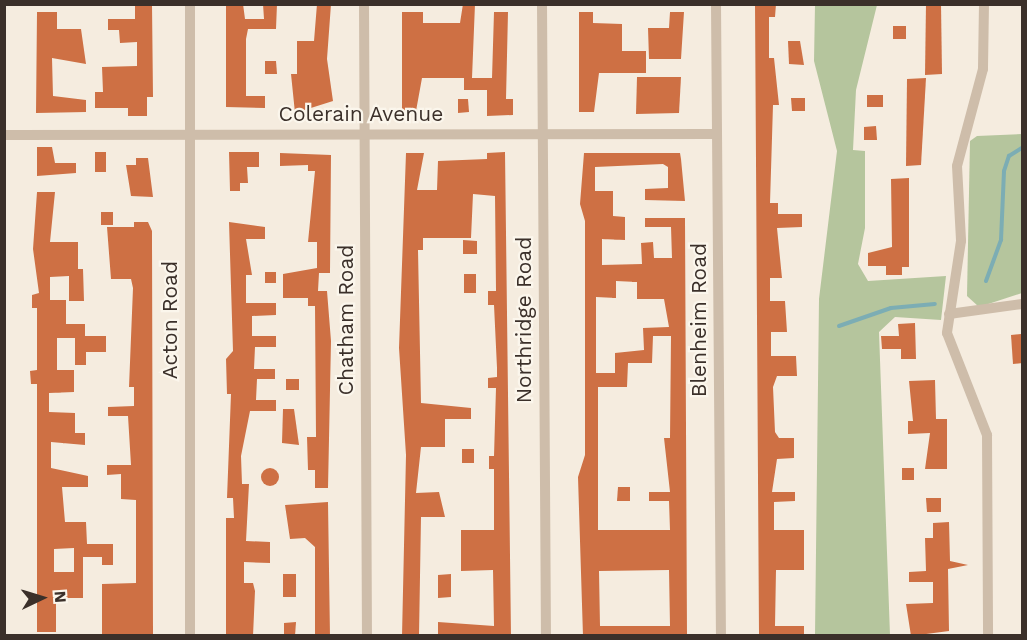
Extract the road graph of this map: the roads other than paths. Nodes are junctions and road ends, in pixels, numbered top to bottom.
1 (190, 4) edge
2 (364, 4) edge
3 (542, 4) edge
4 (716, 4) edge
5 (984, 4) edge
6 (189, 133) junction
7 (364, 134) junction
8 (542, 134) junction
9 (717, 134) junction
10 (4, 135) edge
11 (1023, 304) edge
12 (949, 314) junction
13 (190, 636) edge
14 (367, 636) edge
15 (546, 636) edge
16 (721, 636) edge
17 (988, 636) edge

1 - 6 street, Acton Road
2 - 7 street, Chatham Road
3 - 8 street, Northridge Road
4 - 9 street, Blenheim Road
5 - 12 street
6 - 7 street, Colerain Avenue
6 - 10 street, Colerain Avenue
6 - 13 street, Acton Road
7 - 8 street, Colerain Avenue
7 - 14 street, Chatham Road
8 - 9 street, Colerain Avenue
8 - 15 street, Northridge Road
9 - 16 street, Blenheim Road
11 - 12 street
12 - 17 street

